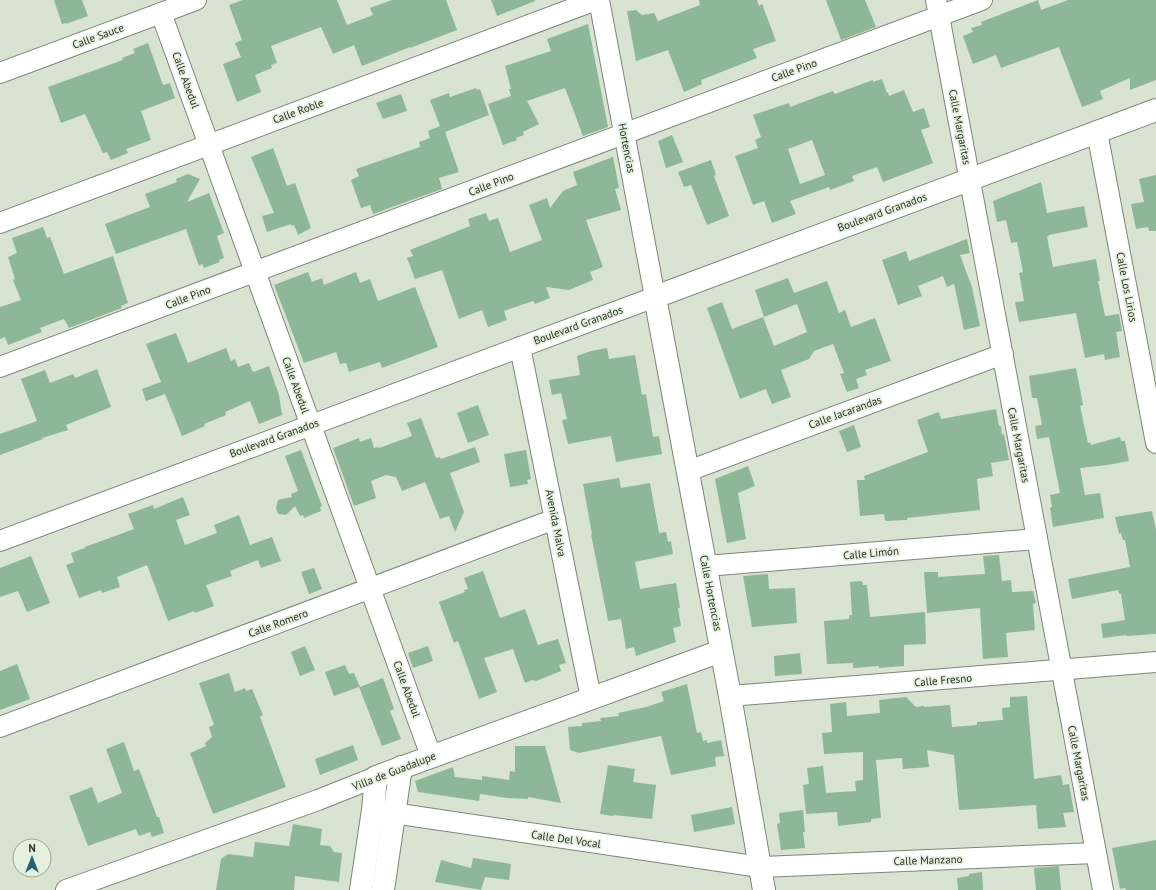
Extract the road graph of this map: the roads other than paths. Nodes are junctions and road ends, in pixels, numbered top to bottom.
1 (196, 0) edge
2 (598, 0) edge
3 (982, 0) edge
4 (938, 8) edge
5 (162, 13) junction
6 (0, 73) edge
7 (1156, 110) edge
8 (1097, 132) junction
9 (624, 134) junction
10 (209, 144) junction
11 (970, 180) junction
12 (0, 223) edge
13 (255, 272) junction
14 (655, 297) junction
15 (520, 347) junction
16 (1002, 354) junction
17 (0, 367) edge
18 (311, 425) junction
19 (1156, 443) edge
20 (688, 470) junction
21 (556, 519) junction
22 (1037, 539) junction
23 (0, 541) edge
24 (706, 566) junction
25 (370, 588) junction
26 (721, 650) junction
27 (1156, 662) edge
28 (1062, 670) junction
29 (730, 696) junction
30 (591, 698) junction
31 (0, 727) edge
32 (431, 756) junction
33 (401, 767) junction
34 (376, 777) junction
35 (373, 810) junction
36 (395, 814) junction
37 (1096, 853) junction
38 (760, 867) junction
39 (66, 890) edge
40 (361, 890) edge
41 (383, 890) edge
42 (764, 890) edge
43 (1103, 890) edge

1 - 5 street, Calle Sauce
2 - 9 street, Hortencias
2 - 10 street, Calle Roble
3 - 4 street, Calle Pino
4 - 9 street, Calle Pino
4 - 11 street, Calle Margaritas
5 - 6 street, Calle Sauce
5 - 10 street, Calle Abedul
7 - 8 street, Boulevard Granados
8 - 11 street, Boulevard Granados
8 - 19 street, Calle Los Lirios
9 - 13 street, Calle Pino
9 - 14 street, Hortencias
10 - 12 street, Calle Roble
10 - 13 street, Calle Abedul
11 - 14 street, Boulevard Granados
11 - 16 street, Calle Margaritas
13 - 17 street, Calle Pino
13 - 18 street, Calle Abedul
14 - 15 street, Boulevard Granados
14 - 20 street, Calle Hortencias
15 - 18 street, Boulevard Granados
15 - 21 street, Avenida Malva
16 - 20 street, Calle Jacarandas
16 - 22 street, Calle Margaritas
18 - 23 street, Boulevard Granados
18 - 25 street, Calle Abedul
20 - 24 street, Calle Hortencias
21 - 25 street, Calle Romero
21 - 30 street, Avenida Malva
22 - 24 street, Calle Limón
22 - 28 street, Calle Margaritas
24 - 26 street, Calle Hortencias
25 - 31 street, Calle Romero
25 - 32 street, Calle Abedul
26 - 29 street, Calle Hortencias
26 - 30 street, Villa de Guadalupe
27 - 28 street, Calle Fresno
28 - 29 street, Calle Fresno
28 - 37 street, Calle Margaritas
29 - 38 street, Calle Hortencias
30 - 32 street, Villa de Guadalupe
32 - 33 street, Villa de Guadalupe
33 - 34 street, Villa de Guadalupe
33 - 36 street
34 - 35 street
34 - 39 street, Villa de Guadalupe
35 - 36 street, Calle Del Vocal
35 - 40 street
36 - 38 street, Calle Del Vocal
36 - 41 street
37 - 38 street, Calle Manzano
37 - 43 street, Calle Margaritas
38 - 42 street, Calle Hortencias

